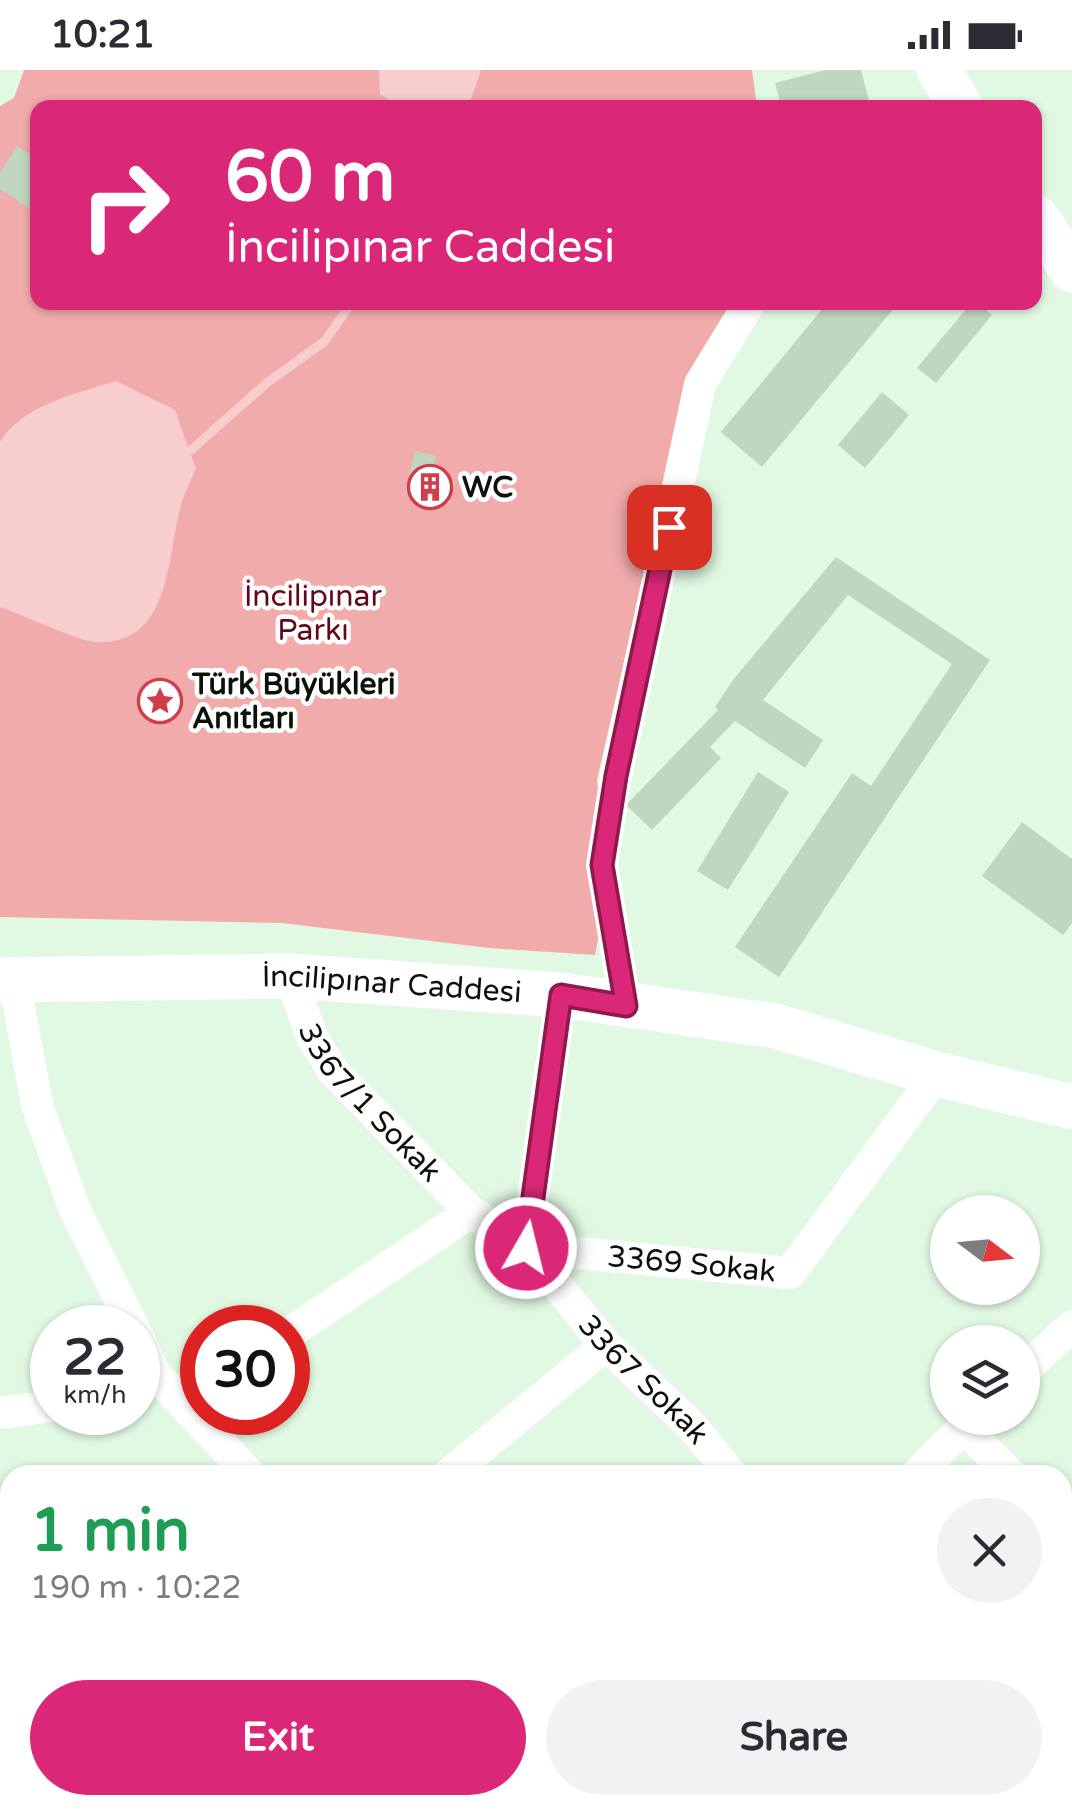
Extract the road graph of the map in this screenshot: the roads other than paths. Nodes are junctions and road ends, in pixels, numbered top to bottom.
1 (1042, 226) edge
2 (1072, 270) edge
3 (745, 310) edge
4 (290, 976) junction
5 (7, 979) edge
6 (561, 995) junction
7 (626, 1006) junction
8 (937, 1074) junction
9 (1072, 1107) edge
10 (471, 1212) junction
11 (526, 1248) junction
12 (123, 1305) edge
13 (310, 1319) edge
14 (1072, 1326) edge
15 (606, 1344) junction
16 (1040, 1355) edge
17 (30, 1409) edge
18 (0, 1413) edge
19 (220, 1435) edge
20 (955, 1435) edge
21 (979, 1435) edge
22 (243, 1465) edge
23 (460, 1465) edge
24 (724, 1465) edge
25 (926, 1465) edge
26 (1004, 1465) edge

1 - 2 main road
3 - 7 street
4 - 5 main road, İncilipınar Caddesi
4 - 6 main road, İncilipınar Caddesi
4 - 10 street, 3367/1 Sokak
5 - 12 street
6 - 7 main road, İncilipınar Caddesi
6 - 11 street
7 - 8 main road, İncilipınar Caddesi
8 - 9 main road, İncilipınar Caddesi
8 - 11 street, 3369 Sokak
10 - 11 street, 3367/1 Sokak
10 - 13 street
11 - 15 street, 3367 Sokak
14 - 16 street
15 - 23 street
15 - 24 street, 3367 Sokak
17 - 18 street
19 - 22 street
20 - 25 street
21 - 26 street

